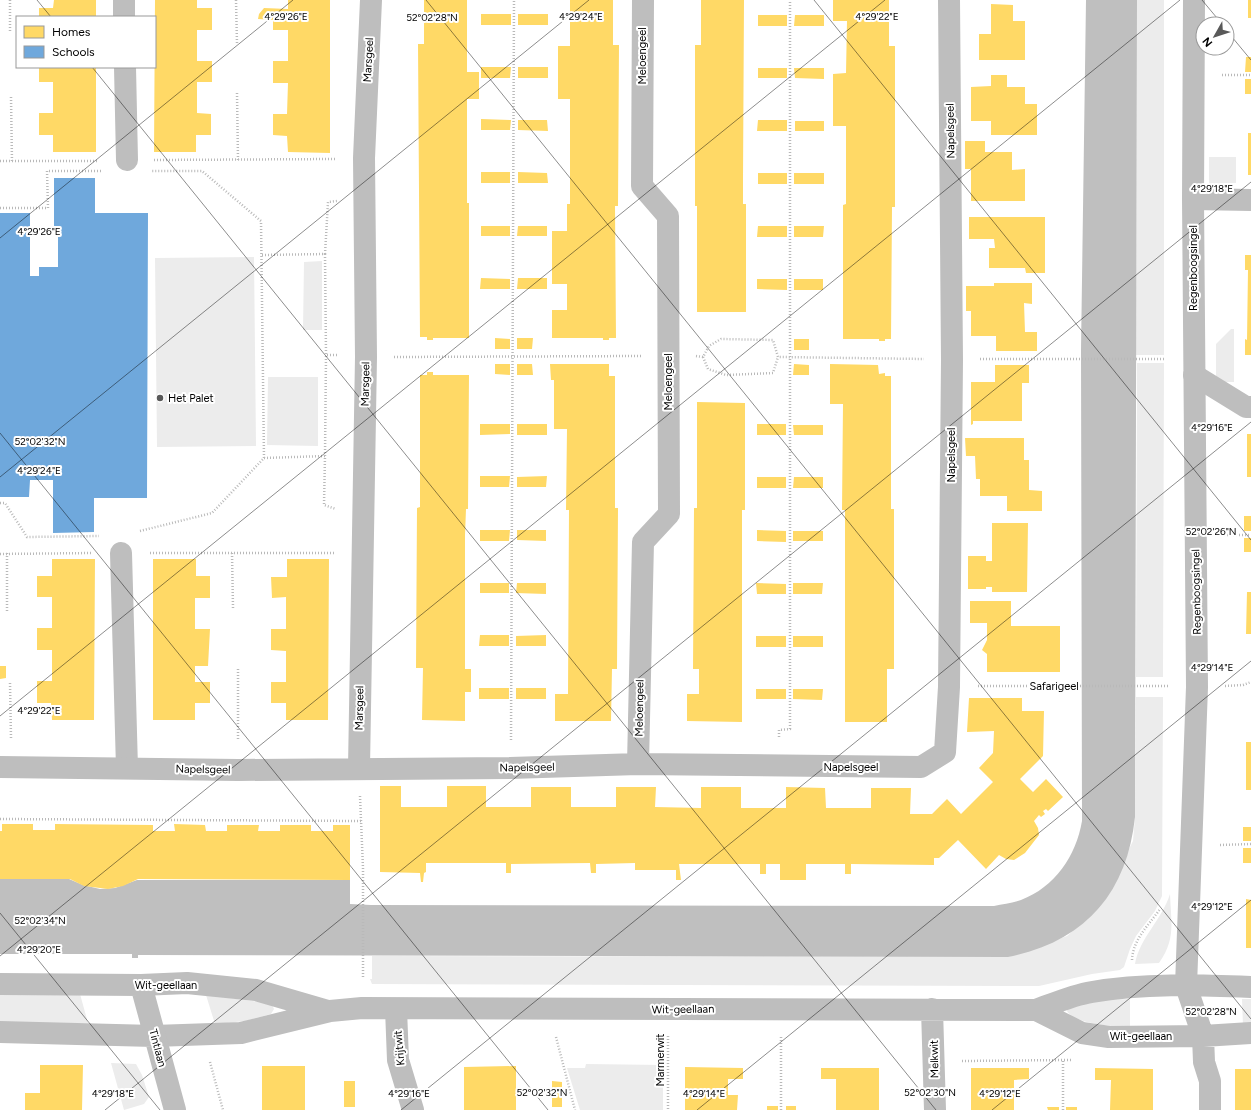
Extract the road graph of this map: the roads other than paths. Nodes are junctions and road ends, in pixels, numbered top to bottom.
1 (124, 0) edge
2 (371, 0) edge
3 (643, 0) edge
4 (949, 0) edge
5 (1194, 0) edge
6 (124, 16) edge
7 (125, 68) edge
8 (118, 166) road end
9 (1193, 199) junction
10 (1251, 200) edge
11 (1194, 375) junction
12 (1251, 407) edge
13 (121, 553) road end
14 (638, 764) junction
15 (6, 767) edge
16 (127, 768) junction
17 (359, 768) junction
18 (0, 984) edge
19 (141, 985) junction
20 (1186, 986) junction
21 (1251, 986) edge
22 (396, 1009) junction
23 (932, 1009) junction
24 (1036, 1010) junction
25 (330, 1011) junction
26 (0, 1032) edge
27 (1251, 1033) edge
28 (154, 1036) junction
29 (1203, 1036) junction
30 (174, 1110) edge
31 (413, 1110) edge
32 (934, 1110) edge
33 (1210, 1110) edge

1 - 6 street
2 - 17 street, Marsgeel
3 - 14 street, Meloengeel
4 - 14 street, Napelsgeel
5 - 9 street, Regenboogsingel
7 - 8 street
9 - 10 street
9 - 11 street, Regenboogsingel
11 - 12 street
11 - 20 street, Regenboogsingel
13 - 16 street
14 - 17 street, Napelsgeel
15 - 16 street, Napelsgeel
16 - 17 street, Napelsgeel
18 - 19 street, Wit-geellaan
19 - 25 street, Wit-geellaan
19 - 28 street, Tintlaan
20 - 21 street, Wit-geellaan
20 - 24 street, Wit-geellaan
20 - 29 street, Regenboogsingel
22 - 23 street, Wit-geellaan
22 - 25 street, Wit-geellaan
22 - 31 street, Krijtwit
23 - 24 street, Wit-geellaan
23 - 32 street, Melkwit
24 - 29 street, Wit-geellaan
25 - 28 street, Wit-geellaan
26 - 28 street, Wit-geellaan
27 - 29 street, Wit-geellaan
28 - 30 street, Tintlaan
29 - 33 street, Regenboogsingel

